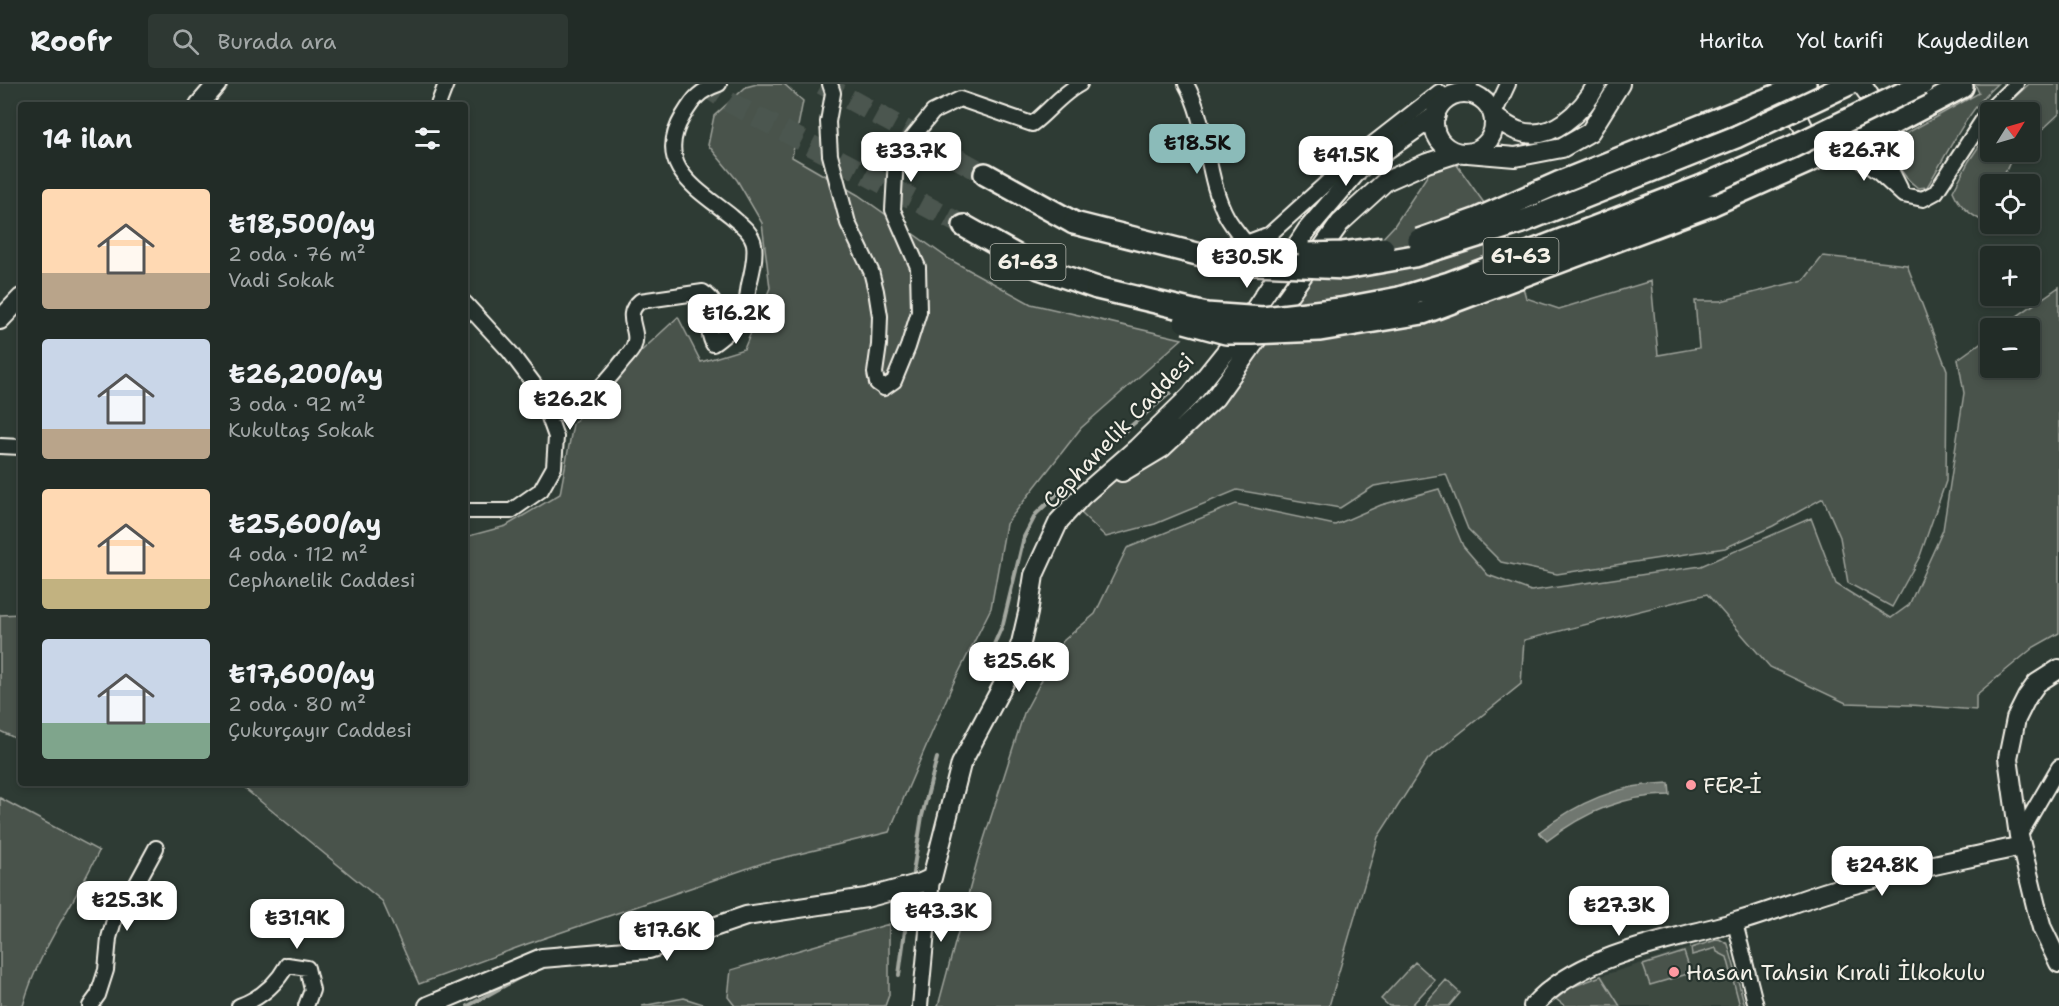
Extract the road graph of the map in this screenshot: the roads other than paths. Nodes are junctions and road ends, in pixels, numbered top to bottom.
1 (217, 84) edge
2 (446, 84) edge
3 (719, 84) edge
4 (830, 84) edge
5 (1080, 84) edge
6 (1186, 84) edge
7 (1508, 84) edge
8 (1597, 84) edge
9 (1620, 84) edge
10 (1849, 84) edge
11 (1862, 84) edge
12 (1922, 84) edge
13 (2016, 84) edge
14 (1794, 87) edge
15 (1962, 87) dead end
16 (1457, 93) edge
17 (202, 102) edge
18 (439, 102) edge
19 (1436, 114) junction
20 (1493, 116) junction
21 (1882, 129) junction
22 (1837, 150) junction
23 (1463, 153) junction
24 (985, 174) tunnel mouth
25 (1903, 195) junction
26 (963, 226) tunnel mouth
27 (1154, 243) junction
28 (1145, 299) junction
29 (18, 301) edge
30 (468, 306) edge
31 (0, 321) edge
32 (549, 417) junction
33 (0, 446) edge
34 (18, 447) edge
35 (1082, 496) junction
36 (468, 512) edge
37 (2059, 669) edge
38 (2059, 767) edge
39 (2020, 841) junction
40 (156, 848) dead end
41 (927, 881) junction
42 (1735, 923) junction
43 (2059, 963) edge
44 (90, 1006) edge
45 (239, 1006) edge
46 (306, 1006) edge
47 (428, 1006) edge
48 (920, 1006) edge
49 (1533, 1006) edge
50 (1756, 1006) edge

1 - 17 street
2 - 18 street
3 - 32 street
4 - 5 street
6 - 16 street
7 - 20 street
8 - 20 street
9 - 23 street
10 - 27 main road, 61-63, bridge
11 - 21 street
12 - 28 main road, 61-63, bridge
13 - 25 street
14 - 22 street
14 - 27 main road, 61-63, bridge
15 - 21 main road, 61-63
16 - 19 street
16 - 20 street
19 - 23 street
19 - 35 street, Cephanelik Caddesi
20 - 23 street
21 - 22 main road, 61-63
21 - 25 street
22 - 25 street
22 - 28 main road, 61-63, bridge
23 - 35 street
24 - 27 main road, 61-63, bridge
26 - 28 main road, 61-63, bridge
29 - 31 street
30 - 32 street
32 - 36 street
33 - 34 street
35 - 41 street, Cephanelik Caddesi
37 - 39 street
38 - 39 street
39 - 42 street
39 - 43 street
40 - 44 street
41 - 47 street
41 - 48 street
42 - 49 street
42 - 50 street
45 - 46 street

